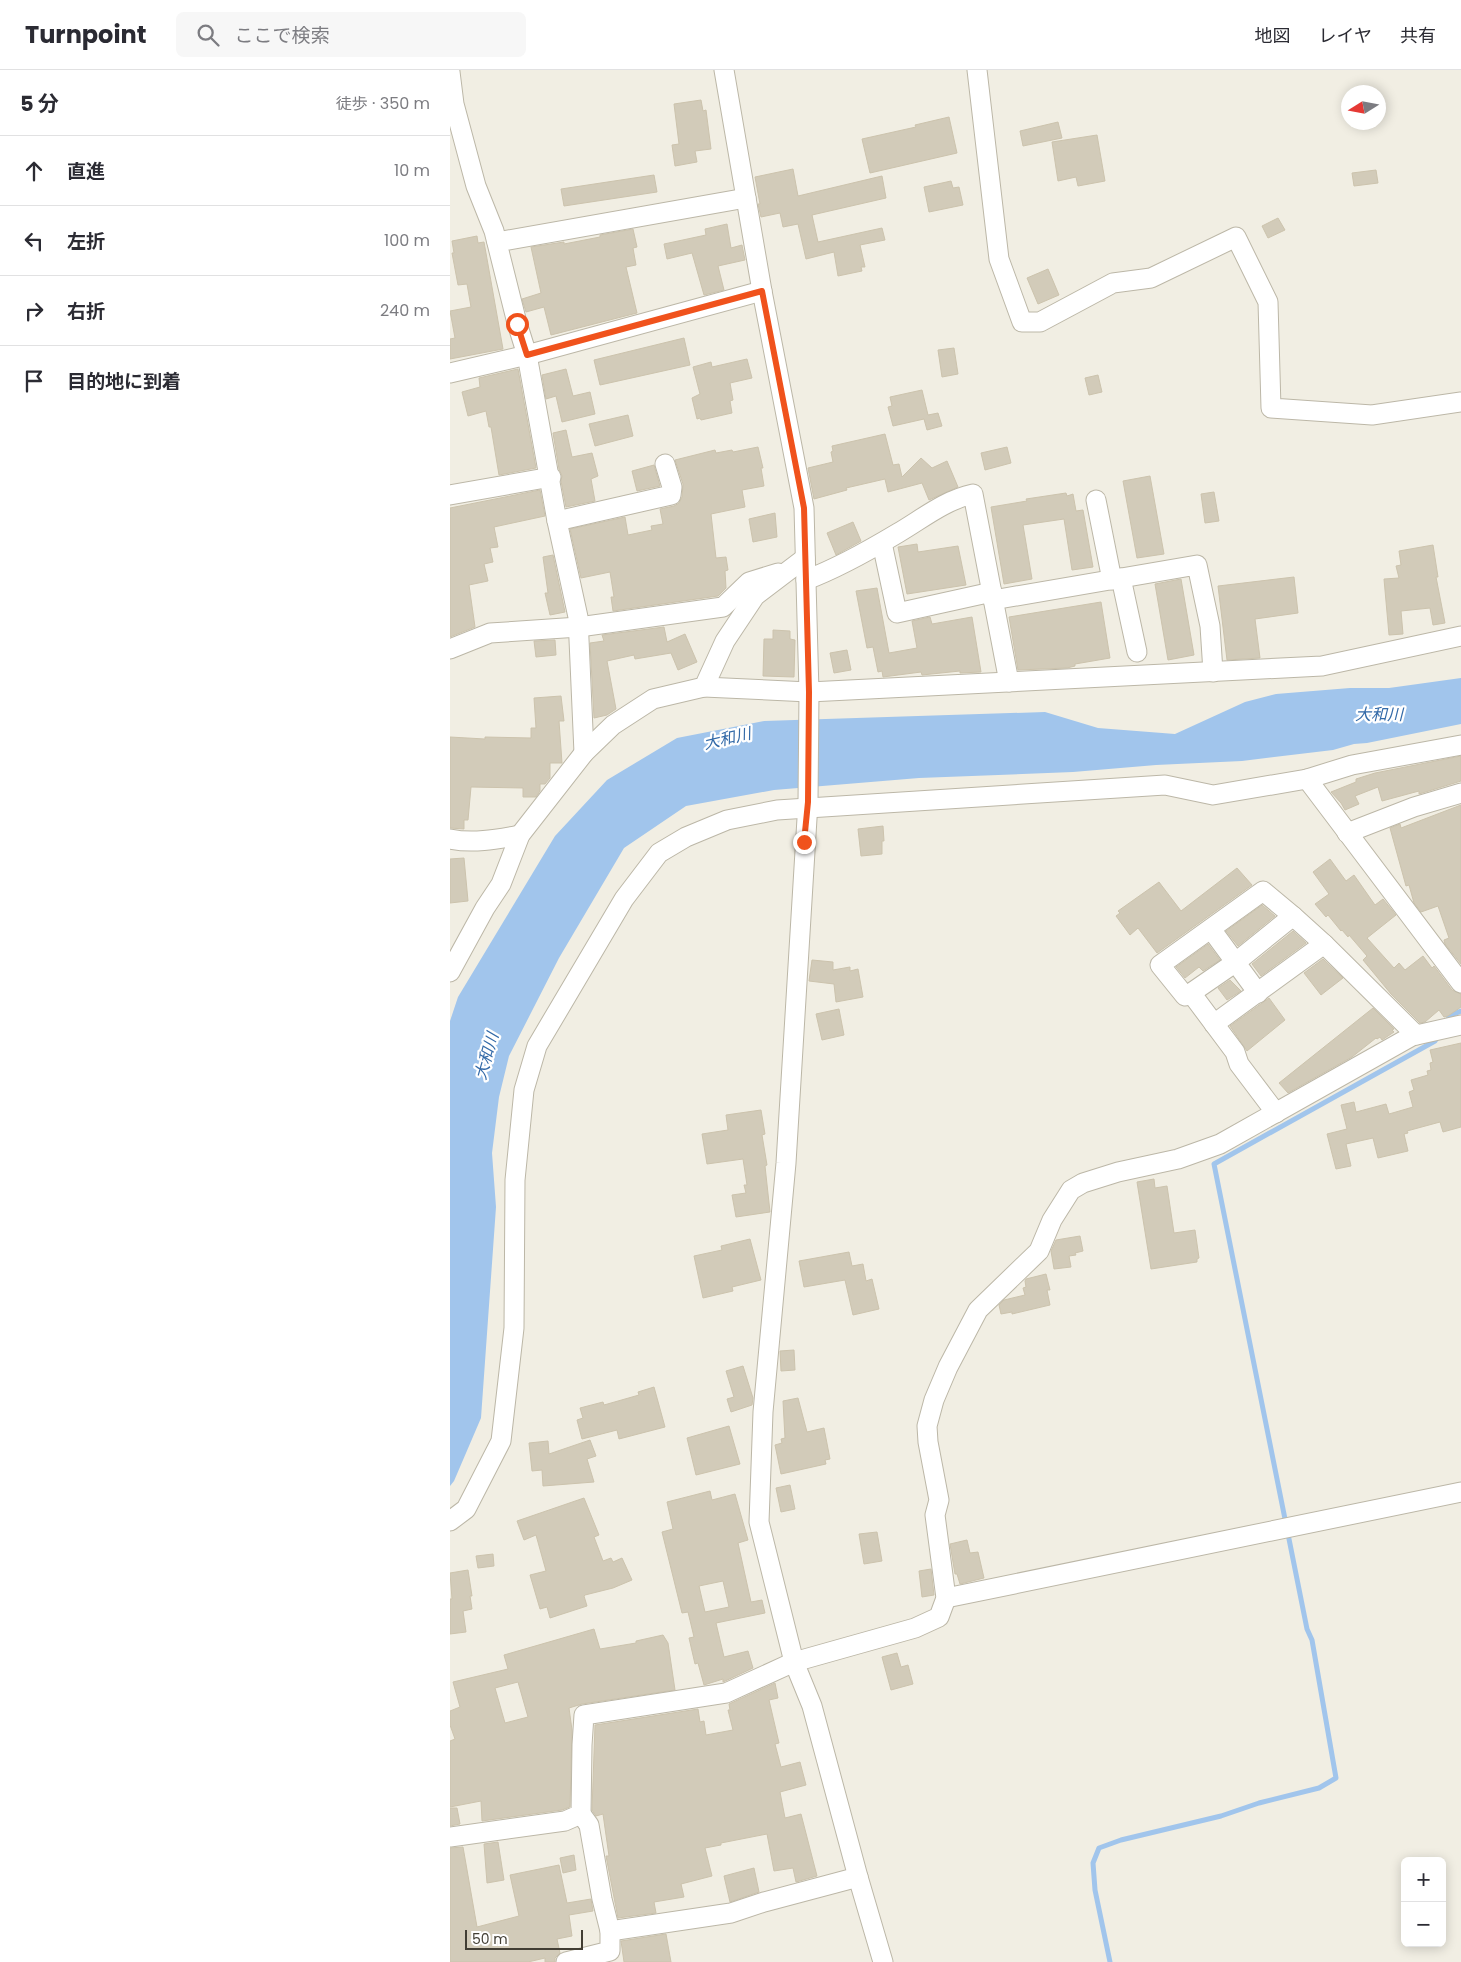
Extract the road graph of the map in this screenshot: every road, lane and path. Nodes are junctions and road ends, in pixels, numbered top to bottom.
1 (724, 70) edge
2 (977, 70) edge
3 (450, 72) edge
4 (746, 198) junction
5 (496, 242) junction
6 (762, 291) junction
7 (527, 355) junction
8 (450, 373) edge
9 (1461, 402) edge
10 (664, 464) dead end
11 (551, 476) junction
12 (450, 495) edge
13 (1096, 500) dead end
14 (558, 521) junction
15 (882, 543) junction
16 (805, 558) junction
17 (790, 569) junction
18 (1117, 579) junction
19 (806, 580) junction
20 (993, 596) junction
21 (579, 627) junction
22 (1461, 636) edge
23 (450, 649) edge
24 (1137, 652) dead end
25 (1213, 672) junction
26 (1008, 682) junction
27 (704, 687) junction
28 (809, 697) junction
29 (1461, 745) edge
30 (584, 753) junction
31 (1307, 780) junction
32 (1461, 792) edge
33 (807, 805) junction
34 (1347, 833) junction
35 (520, 835) junction
36 (450, 839) edge
37 (1293, 916) junction
38 (1211, 929) junction
39 (1324, 944) junction
40 (1236, 962) junction
41 (450, 972) edge
42 (1461, 983) edge
43 (1191, 993) junction
44 (1258, 993) junction
45 (1214, 1024) junction
46 (1461, 1025) edge
47 (1416, 1036) junction
48 (1276, 1114) junction
49 (1461, 1492) edge
50 (450, 1521) edge
51 (946, 1598) junction
52 (794, 1662) junction
53 (581, 1814) junction
54 (450, 1837) edge
55 (858, 1877) junction
56 (610, 1931) junction
57 (566, 1962) edge
58 (884, 1962) edge

1 - 4 street
2 - 9 street
3 - 5 street
4 - 5 street
4 - 6 street
5 - 7 street
6 - 7 street
6 - 16 street
7 - 8 street
7 - 11 street
10 - 14 street
11 - 12 street
11 - 14 street
13 - 18 street
14 - 21 street
15 - 19 street
15 - 20 street
15 - 20 street
16 - 17 street
16 - 19 street
17 - 21 street
17 - 27 street
18 - 20 street
18 - 24 street
18 - 25 street
19 - 28 street
20 - 26 street
21 - 23 street
21 - 30 street
22 - 25 street
25 - 26 street
26 - 28 street
27 - 28 street
27 - 30 street
28 - 33 street
29 - 31 street
30 - 35 street
31 - 33 street
31 - 34 street
32 - 34 street
33 - 50 street
33 - 52 street
34 - 42 street
35 - 36 street
35 - 41 street
37 - 38 street
37 - 39 street
37 - 40 street
38 - 40 street
38 - 43 street
39 - 44 street
39 - 47 street
40 - 43 street
40 - 44 street
43 - 45 street
44 - 45 street
45 - 48 street
46 - 47 street
47 - 48 street
48 - 51 street
49 - 51 street
51 - 52 street
52 - 53 street
52 - 55 street
53 - 54 street
53 - 56 street
55 - 56 street
55 - 58 street
56 - 57 street

